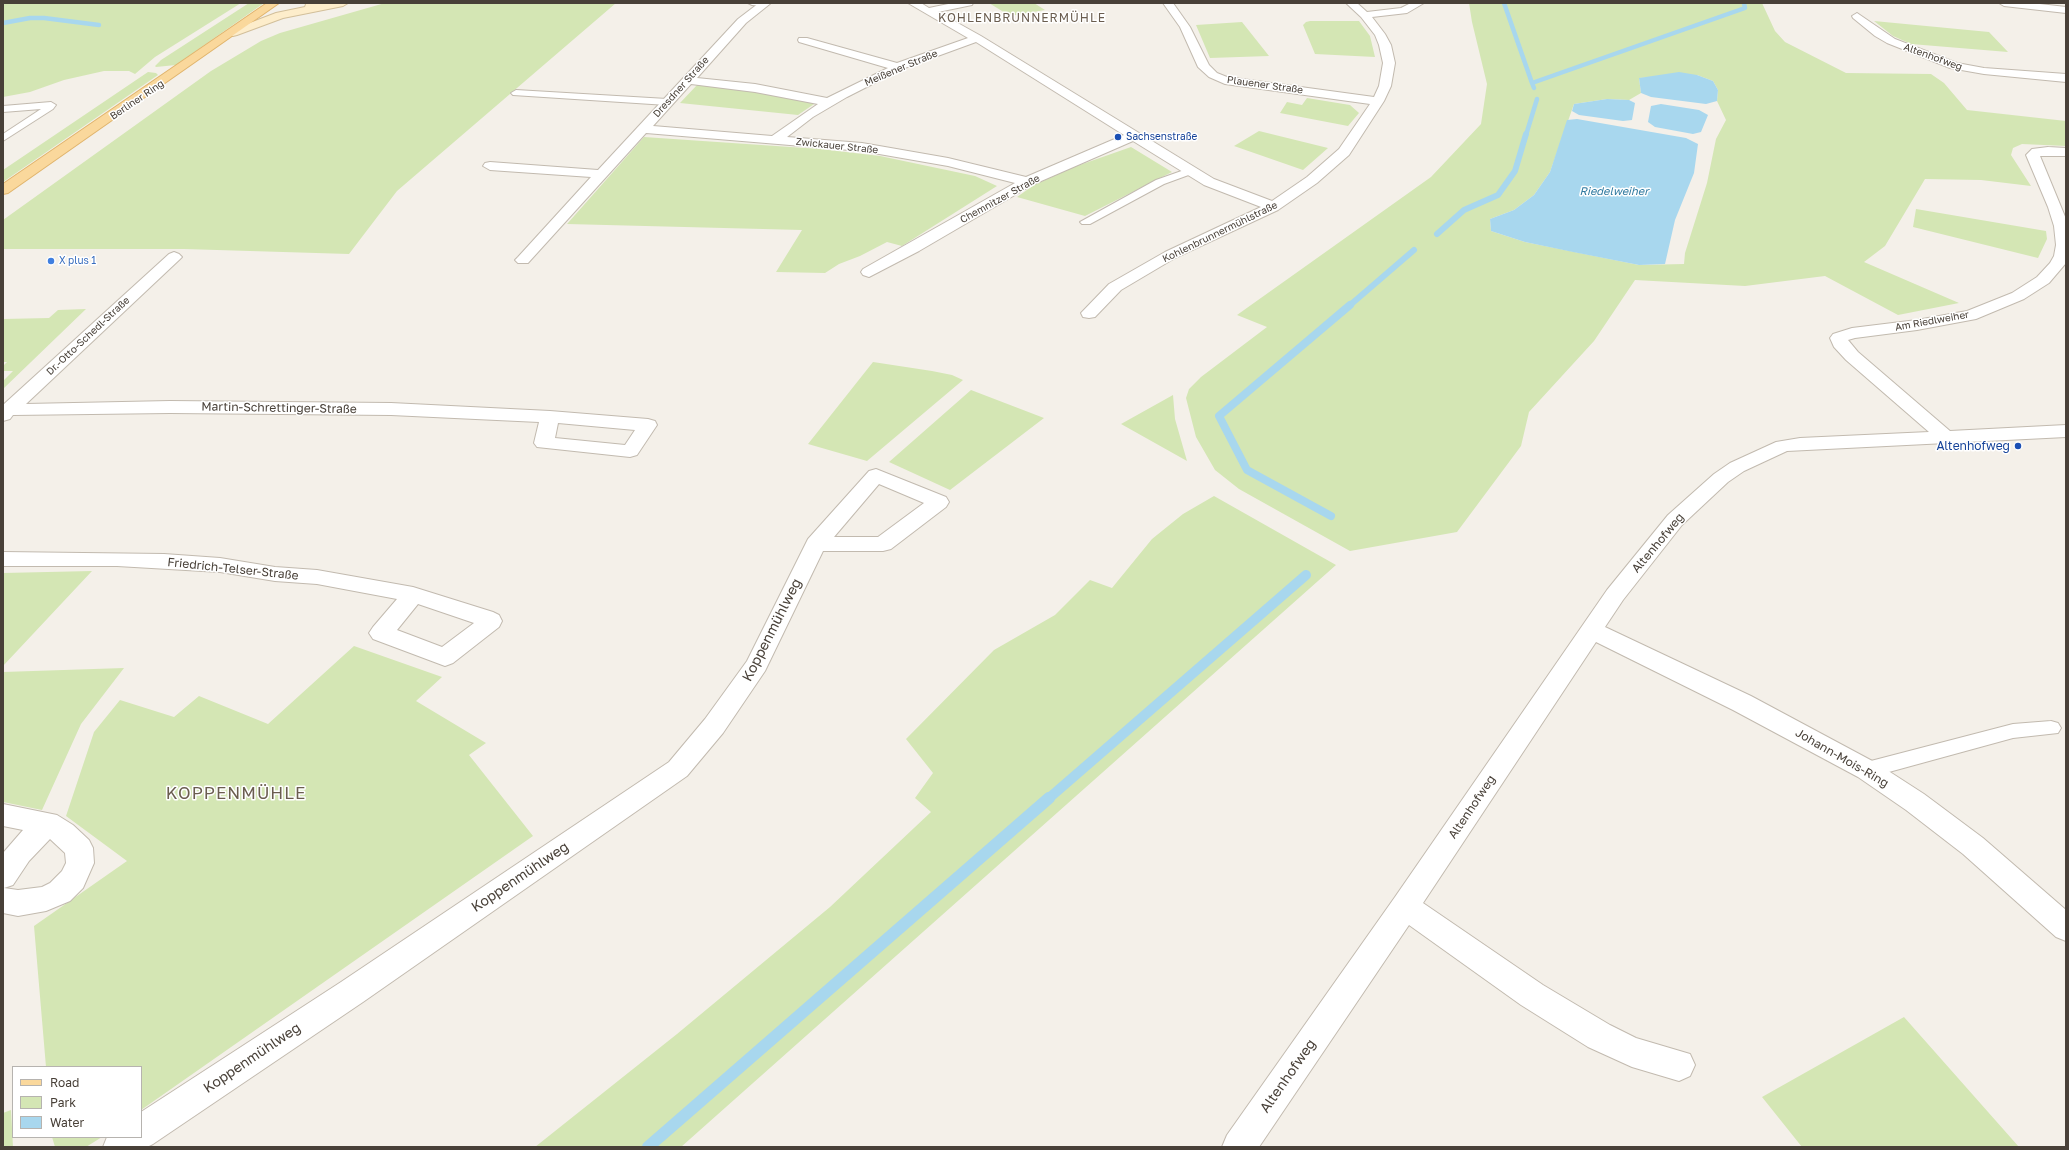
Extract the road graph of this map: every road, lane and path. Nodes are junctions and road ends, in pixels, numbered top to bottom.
1 (343, 3) edge
2 (761, 3) edge
3 (912, 3) edge
4 (968, 3) edge
5 (1168, 3) edge
6 (1351, 3) edge
7 (1419, 3) edge
8 (2004, 3) edge
9 (2063, 3) edge
10 (272, 5) edge
11 (325, 6) junction
12 (2066, 6) edge
13 (2066, 10) edge
14 (928, 11) junction
15 (1365, 15) junction
16 (1856, 16) dead end
17 (233, 32) junction
18 (977, 38) junction
19 (803, 40) dead end
20 (898, 67) junction
21 (2066, 78) edge
22 (687, 80) junction
23 (516, 93) dead end
24 (1378, 101) junction
25 (667, 102) junction
26 (828, 102) junction
27 (3, 109) edge
28 (644, 129) junction
29 (1135, 135) junction
30 (3, 138) edge
31 (776, 139) junction
32 (2066, 152) edge
33 (490, 166) dead end
34 (1190, 171) junction
35 (601, 174) junction
36 (1027, 182) junction
37 (3, 190) edge
38 (1273, 207) junction
39 (1086, 222) dead end
40 (174, 258) dead end
41 (523, 260) dead end
42 (869, 272) dead end
43 (1089, 313) dead end
44 (5, 413) edge
45 (550, 416) junction
46 (2066, 432) edge
47 (1946, 437) junction
48 (816, 544) junction
49 (3, 558) edge
50 (413, 595) dead end
51 (1592, 630) junction
52 (2051, 728) dead end
53 (1867, 770) junction
54 (3, 815) edge
55 (48, 823) junction
56 (3, 876) edge
57 (3, 900) edge
58 (1405, 906) junction
59 (2066, 928) edge
60 (1679, 1065) dead end
61 (142, 1131) edge
62 (133, 1138) edge
63 (120, 1147) edge
64 (1239, 1147) edge

1 - 11 street
2 - 22 street, Dresdner Straße
3 - 14 street
4 - 14 street
5 - 24 street, Plauener Straße
6 - 15 street, Kohlenbrunnermühlstraße
7 - 15 street
8 - 13 street
9 - 12 street
10 - 11 street
10 - 17 main road, Berliner Ring
11 - 17 street
14 - 18 street
15 - 24 street, Kohlenbrunnermühlstraße
16 - 21 street, Altenhofweg
17 - 37 main road, Berliner Ring
18 - 20 street, Meißener Straße
18 - 29 street
19 - 20 street
20 - 26 street, Meißener Straße
22 - 25 street, Dresdner Straße
22 - 26 street
23 - 25 lane
24 - 38 street, Kohlenbrunnermühlstraße
25 - 28 street, Dresdner Straße
26 - 31 street, Meißener Straße
27 - 30 lane
28 - 31 street, Zwickauer Straße
28 - 35 street, Dresdner Straße
29 - 34 street
29 - 36 street, Chemnitzer Straße
31 - 36 street, Zwickauer Straße
32 - 47 street, Am Riedlweiher
33 - 35 street
34 - 38 street
34 - 39 lane
35 - 41 street, Dresdner Straße
36 - 42 street, Chemnitzer Straße
38 - 43 street, Kohlenbrunnermühlstraße
40 - 44 street, Dr.-Otto-Schedl-Straße
44 - 45 street, Martin-Schrettinger-Straße
45 - 45 street, Martin-Schrettinger-Straße
46 - 47 street, Altenhofweg
47 - 51 street, Altenhofweg
48 - 48 street, Koppenmühlweg
48 - 61 street, Koppenmühlweg
49 - 50 street, Friedrich-Telser-Straße
51 - 53 street, Johann-Mois-Ring
51 - 58 street, Altenhofweg
52 - 53 lane
53 - 59 street, Johann-Mois-Ring
54 - 55 street
55 - 56 street
55 - 57 street
58 - 60 street
58 - 64 street, Altenhofweg
62 - 63 street

